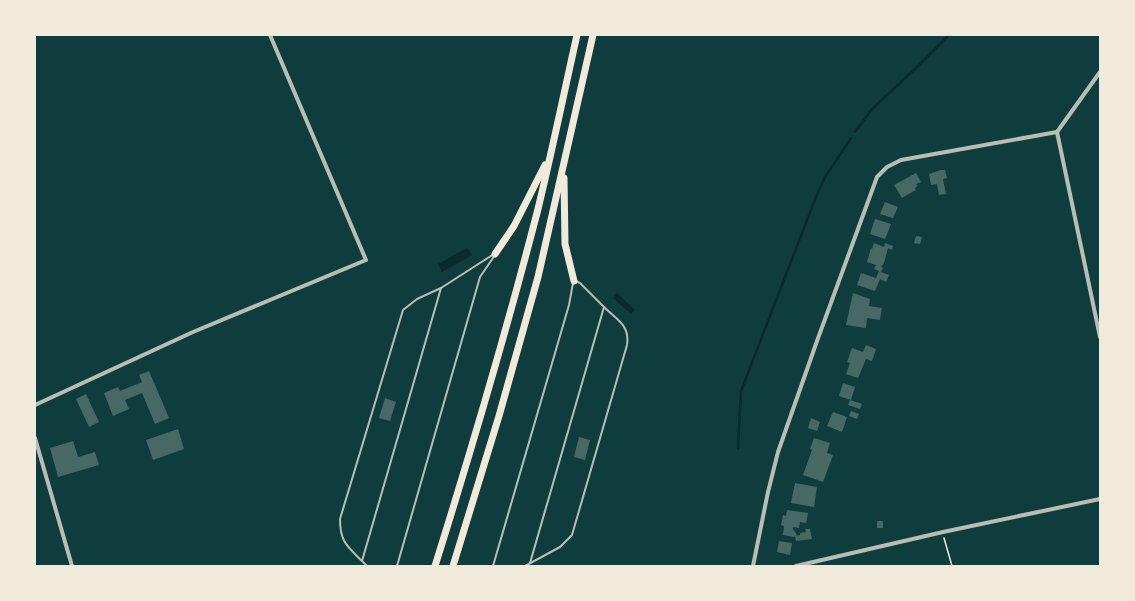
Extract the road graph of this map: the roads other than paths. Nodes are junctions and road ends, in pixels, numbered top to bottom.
1 (270, 35) edge
2 (577, 35) edge
3 (593, 35) edge
4 (1100, 72) edge
5 (1057, 132) junction
6 (551, 152) junction
7 (564, 167) junction
8 (495, 254) junction
9 (574, 281) junction
10 (441, 288) junction
11 (604, 307) junction
12 (1100, 337) edge
13 (35, 405) edge
14 (35, 438) edge
15 (1100, 499) edge
16 (362, 561) junction
17 (530, 563) junction
18 (72, 566) edge
19 (368, 566) edge
20 (397, 566) edge
21 (435, 566) edge
22 (453, 566) edge
23 (493, 566) edge
24 (525, 566) edge
25 (754, 566) edge
26 (796, 566) edge

1 - 13 street
2 - 6 highway
3 - 7 highway
4 - 5 street
5 - 12 street
5 - 25 street
6 - 8 highway
6 - 21 highway
7 - 9 highway
7 - 22 highway
8 - 10 lane
8 - 20 lane
9 - 11 lane
9 - 23 lane
10 - 16 lane
10 - 16 lane
11 - 17 lane
11 - 17 lane
14 - 18 street
15 - 26 street
16 - 19 lane
17 - 24 lane

